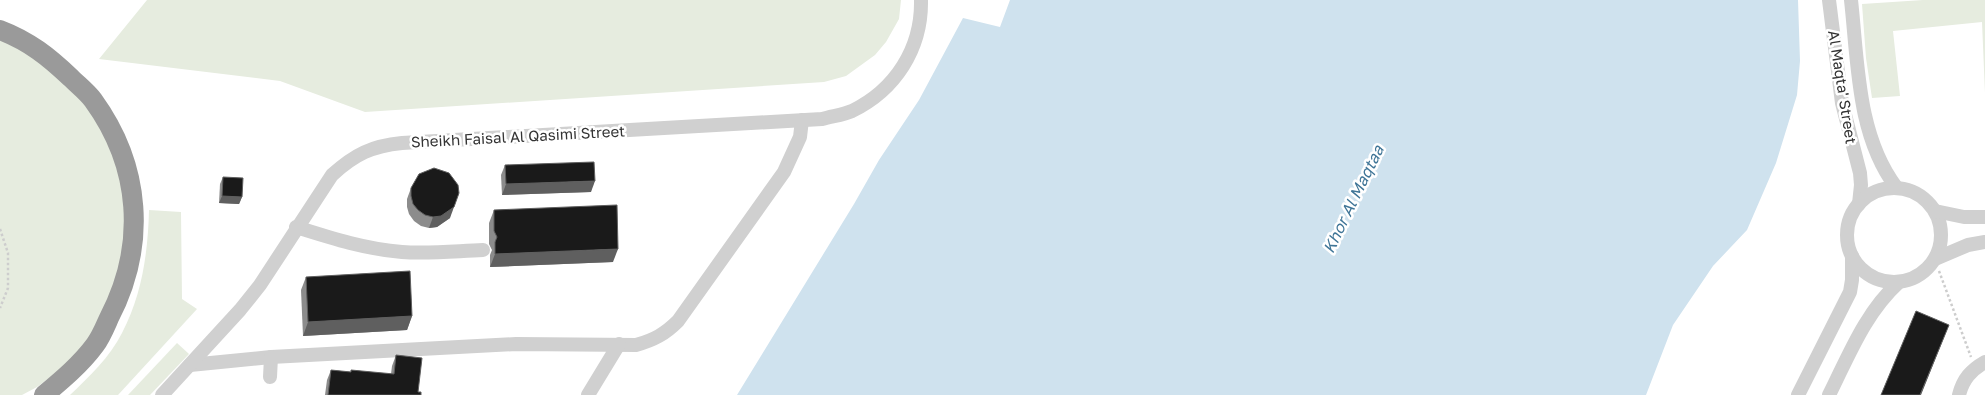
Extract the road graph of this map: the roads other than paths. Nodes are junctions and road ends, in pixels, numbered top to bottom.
1 (921, 0) edge
2 (1829, 0) edge
3 (1851, 0) edge
4 (0, 30) edge
5 (802, 120) junction
6 (1896, 187) junction
7 (1860, 204) junction
8 (1935, 211) junction
9 (1985, 217) edge
10 (296, 227) junction
11 (1985, 242) edge
12 (483, 250) dead end
13 (1852, 256) junction
14 (1935, 259) junction
15 (1899, 282) junction
16 (619, 344) junction
17 (271, 357) junction
18 (190, 365) junction
19 (1982, 367) edge
20 (270, 377) dead end
21 (44, 395) edge
22 (162, 395) edge
23 (588, 395) edge
24 (1798, 395) edge
25 (1829, 395) edge
26 (1960, 395) edge

1 - 5 street, Sheikh Faisal Al Qasimi Street
2 - 7 street, Al Maqta' Street
3 - 6 street, Al Maqta' Street
4 - 21 highway
5 - 10 street, Sheikh Faisal Al Qasimi Street
5 - 16 street
6 - 7 street
6 - 8 street
7 - 13 street
8 - 9 street
8 - 14 street
10 - 12 street
10 - 18 street, Sheikh Faisal Al Qasimi Street
11 - 14 street
13 - 15 street
13 - 24 street
14 - 15 street
15 - 25 street
16 - 17 street
16 - 23 street
17 - 18 street
17 - 20 street
18 - 22 street, Sheikh Faisal Al Qasimi Street
19 - 26 street

